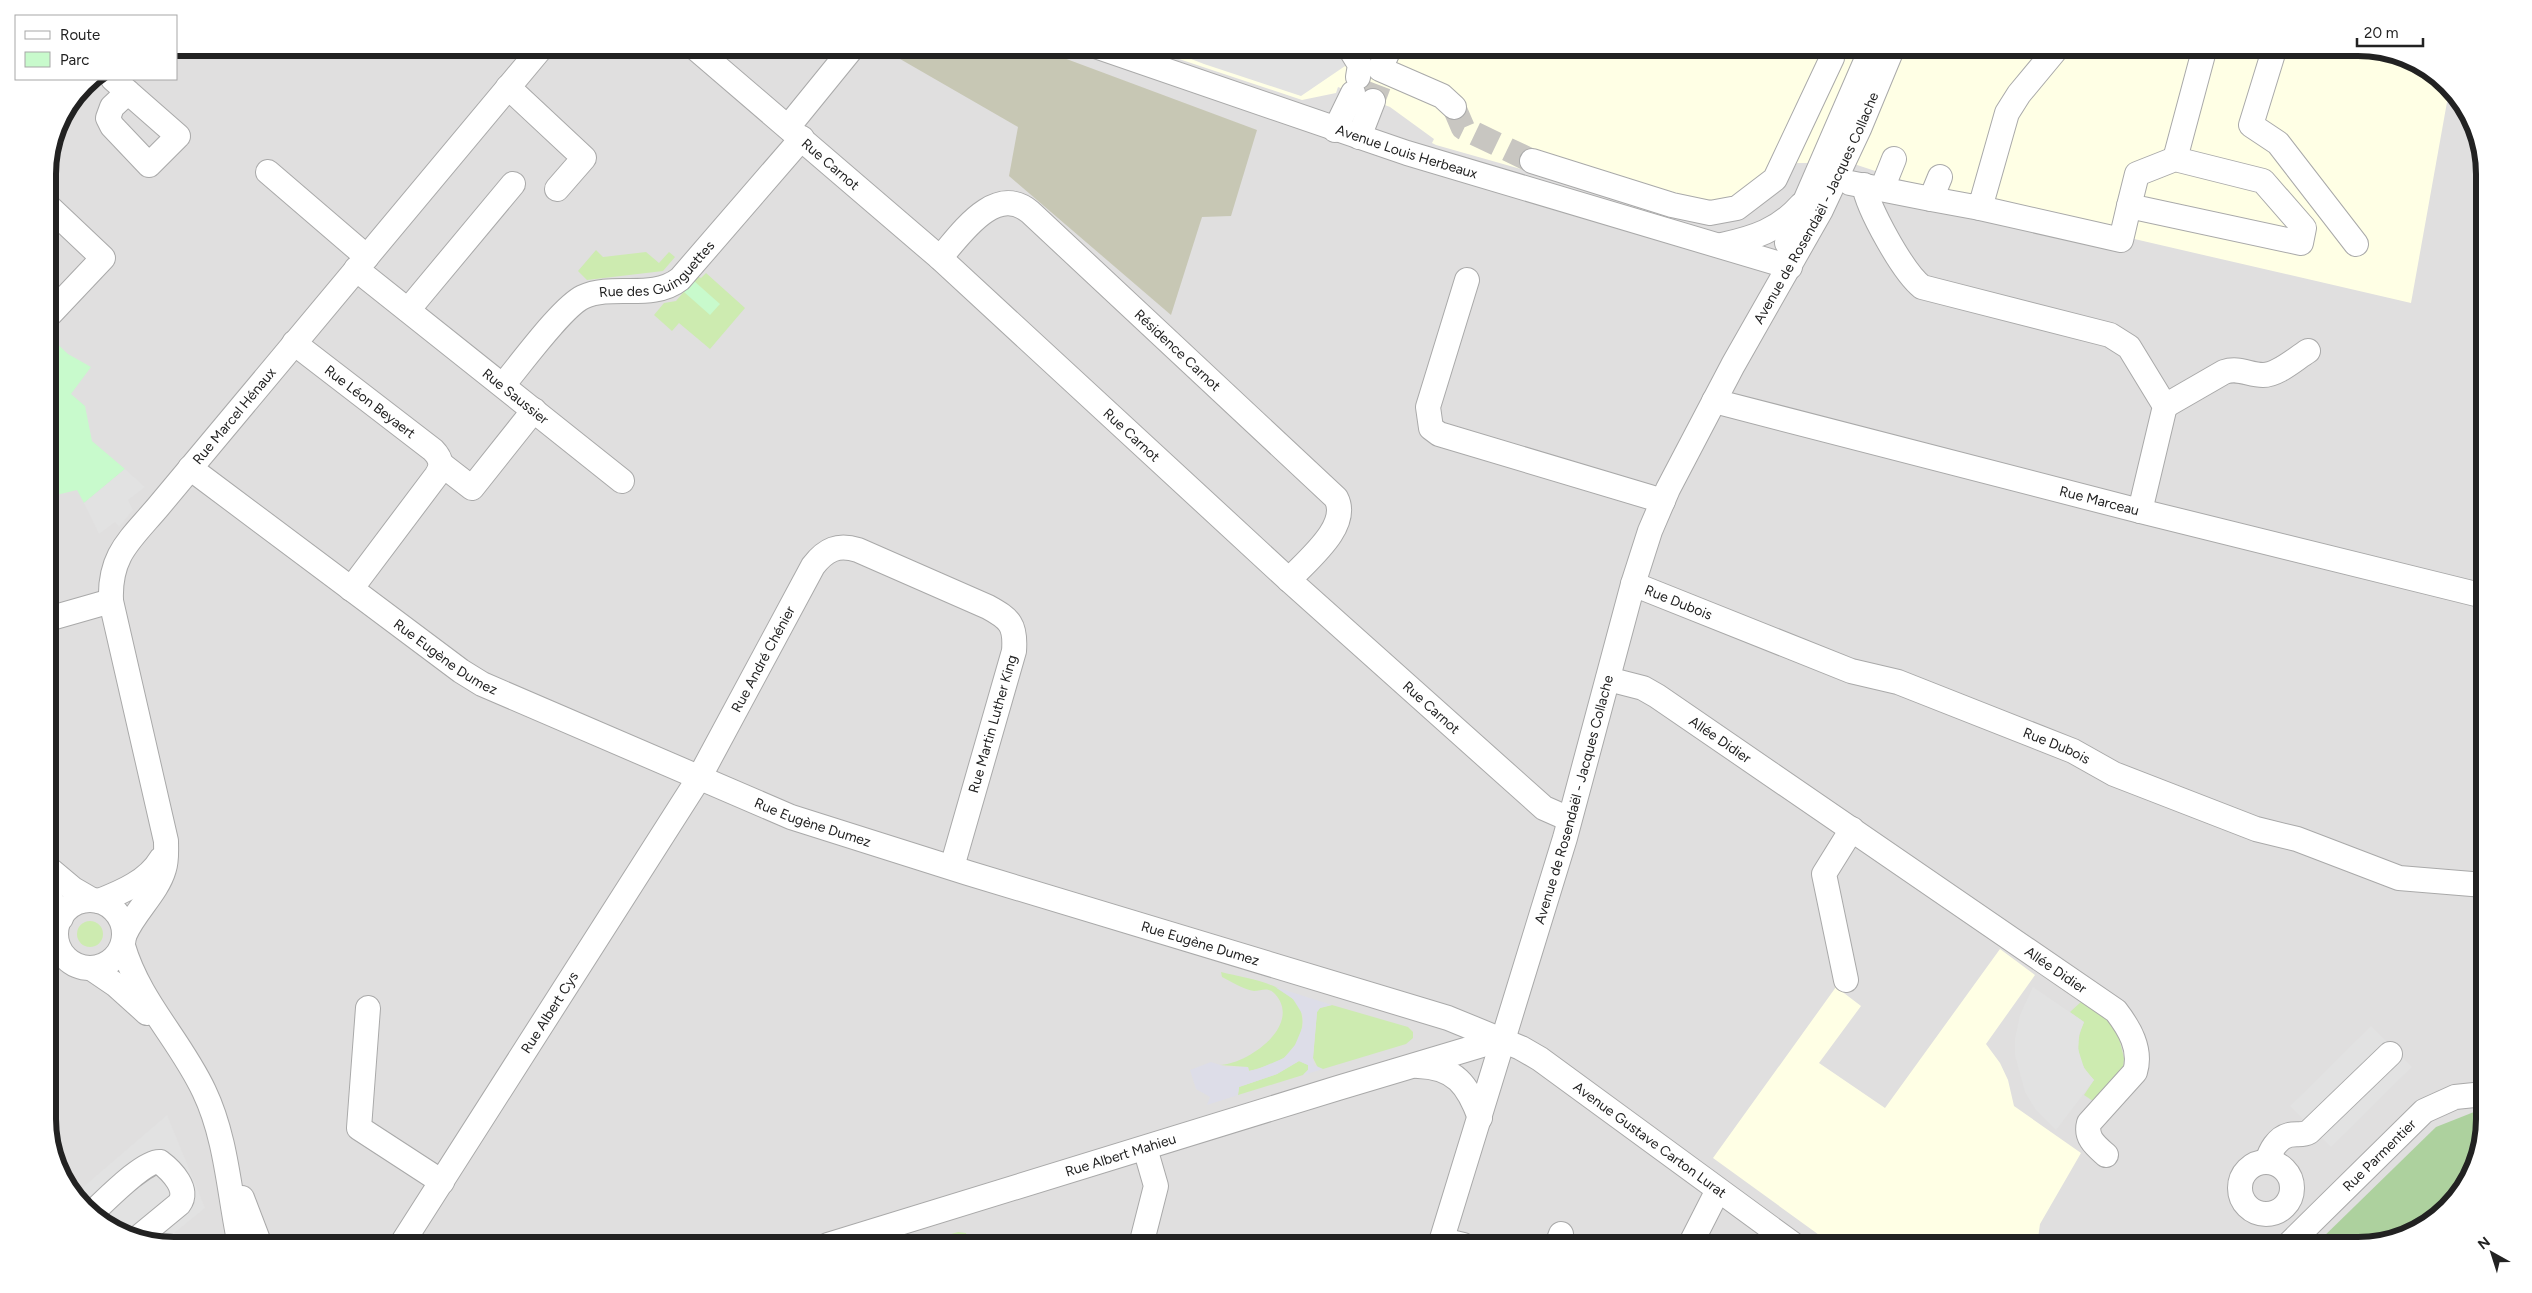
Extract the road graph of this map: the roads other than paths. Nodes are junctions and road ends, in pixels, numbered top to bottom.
1 (1354, 56) edge
2 (1369, 56) edge
3 (1385, 56) edge
4 (1869, 56) edge
5 (1888, 56) edge
6 (2051, 56) edge
7 (2203, 56) edge
8 (2272, 56) edge
9 (534, 57) edge
10 (704, 57) edge
11 (847, 57) edge
12 (1123, 57) edge
13 (1832, 58) dead end
14 (1369, 85) junction
15 (508, 87) junction
16 (1454, 106) tunnel mouth
17 (1335, 130) junction
18 (795, 133) junction
19 (1359, 137) junction
20 (1894, 159) dead end
21 (2175, 160) junction
22 (1532, 161) tunnel mouth
23 (268, 172) dead end
24 (514, 184) dead end
25 (1821, 184) junction
26 (1873, 187) junction
27 (556, 189) dead end
28 (2129, 206) junction
29 (1980, 208) junction
30 (57, 215) edge
31 (2356, 244) dead end
32 (1720, 246) junction
33 (940, 258) junction
34 (361, 263) junction
35 (1784, 266) junction
36 (1467, 280) dead end
37 (57, 307) edge
38 (408, 310) junction
39 (294, 343) junction
40 (2308, 351) dead end
41 (503, 385) junction
42 (1714, 401) junction
43 (2165, 406) junction
44 (534, 410) junction
45 (441, 464) junction
46 (190, 468) junction
47 (622, 481) dead end
48 (1663, 501) junction
49 (2140, 511) junction
50 (833, 548) joint
51 (1289, 580) junction
52 (1633, 584) junction
53 (351, 588) junction
54 (2475, 594) edge
55 (111, 601) junction
56 (57, 617) edge
57 (1608, 678) junction
58 (700, 778) junction
59 (1570, 819) junction
60 (1852, 829) junction
61 (166, 849) junction
62 (952, 867) junction
63 (57, 876) edge
64 (2476, 884) edge
65 (95, 901) junction
66 (57, 921) edge
67 (124, 940) junction
68 (57, 955) edge
69 (91, 968) junction
70 (1846, 980) dead end
71 (368, 1008) dead end
72 (166, 1031) junction
73 (1502, 1040) junction
74 (2390, 1054) dead end
75 (1414, 1066) junction
76 (2476, 1095) edge
77 (1480, 1118) junction
78 (221, 1140) junction
79 (1145, 1148) junction
80 (2106, 1156) dead end
81 (2267, 1162) junction
82 (442, 1182) junction
83 (1718, 1190) junction
84 (2284, 1207) junction
85 (97, 1208) edge
86 (2306, 1228) junction
87 (145, 1232) edge
88 (238, 1237) edge
89 (257, 1237) edge
90 (407, 1237) edge
91 (857, 1237) edge
92 (1143, 1237) edge
93 (1450, 1237) edge
94 (1694, 1237) edge
95 (1782, 1237) edge
96 (2297, 1237) edge

1 - 14 street
2 - 14 street
3 - 14 street
4 - 25 street, Avenue de Rosendaël - Jacques Collache
5 - 25 street, Avenue de Rosendaël - Jacques Collache
6 - 29 street
7 - 21 street
8 - 31 street
9 - 15 street, Rue Marcel Hénaux
10 - 18 street, Rue Carnot
11 - 18 street, Rue des Guinguettes
12 - 17 street, Avenue Louis Herbeaux
13 - 22 street
14 - 16 street
14 - 17 street
14 - 19 street
15 - 27 street
15 - 34 street, Rue Marcel Hénaux
17 - 19 street, Avenue Louis Herbeaux
18 - 33 street, Rue Carnot
18 - 41 street, Rue des Guinguettes
19 - 32 street, Avenue Louis Herbeaux
20 - 26 street
21 - 28 street
21 - 28 street
23 - 34 street, Rue Saussier
24 - 38 street
25 - 26 street
25 - 32 street, Avenue Louis Herbeaux
25 - 35 street, Avenue de Rosendaël - Jacques Collache
25 - 35 street, Avenue de Rosendaël - Jacques Collache
26 - 29 street
26 - 43 street
28 - 29 street
30 - 37 street
32 - 35 street, Avenue Louis Herbeaux
33 - 51 street, Rue Carnot
33 - 51 street, Résidence Carnot
34 - 38 street, Rue Saussier
34 - 39 street, Rue Marcel Hénaux
35 - 42 street, Avenue de Rosendaël - Jacques Collache
36 - 48 street
38 - 41 street, Rue Saussier
39 - 45 street, Rue Léon Beyaert
39 - 46 street, Rue Marcel Hénaux
40 - 43 street
41 - 44 street, Rue Saussier
42 - 48 street, Avenue de Rosendaël - Jacques Collache
42 - 49 street, Rue Marceau
43 - 49 street
44 - 45 street, Rue Léon Beyaert
44 - 47 street, Rue Saussier
45 - 53 street
46 - 53 street, Rue Eugène Dumez
46 - 55 street, Rue Marcel Hénaux
48 - 52 street, Avenue de Rosendaël - Jacques Collache
49 - 54 street, Rue Marceau
50 - 58 street, Rue André Chénier
50 - 62 street, Rue Martin Luther King
51 - 59 street, Rue Carnot
52 - 57 street, Avenue de Rosendaël - Jacques Collache
52 - 64 street, Rue Dubois
53 - 58 street, Rue Eugène Dumez
55 - 56 street
55 - 61 street, Rue Marcel Hénaux
57 - 59 street, Avenue de Rosendaël - Jacques Collache
57 - 60 street, Allée Didier
58 - 62 street, Rue Eugène Dumez
58 - 82 street, Rue Albert Cys
59 - 73 street, Avenue de Rosendaël - Jacques Collache
60 - 70 street
60 - 80 street, Allée Didier
61 - 65 street
61 - 67 street, Rue Marcel Hénaux
62 - 73 street, Rue Eugène Dumez
63 - 65 street
65 - 66 street
65 - 67 street
67 - 69 street
67 - 72 street
68 - 69 street
69 - 72 street
71 - 82 street
72 - 78 street
73 - 75 street, Rue Albert Mahieu
73 - 77 street, Avenue de Rosendaël - Jacques Collache
73 - 83 street, Avenue Gustave Carton Lurat
74 - 81 street
75 - 77 street, Rue Albert Mahieu
75 - 79 street, Rue Albert Mahieu
76 - 86 street, Rue Parmentier
77 - 93 street, Avenue de Rosendaël - Jacques Collache
78 - 88 street
78 - 89 street
79 - 91 street, Rue Albert Mahieu
79 - 92 street
81 - 84 street
81 - 84 street
82 - 90 street, Rue Albert Cys
83 - 94 street
83 - 95 street, Avenue Gustave Carton Lurat
84 - 86 street
85 - 87 street
86 - 96 street, Rue Parmentier

